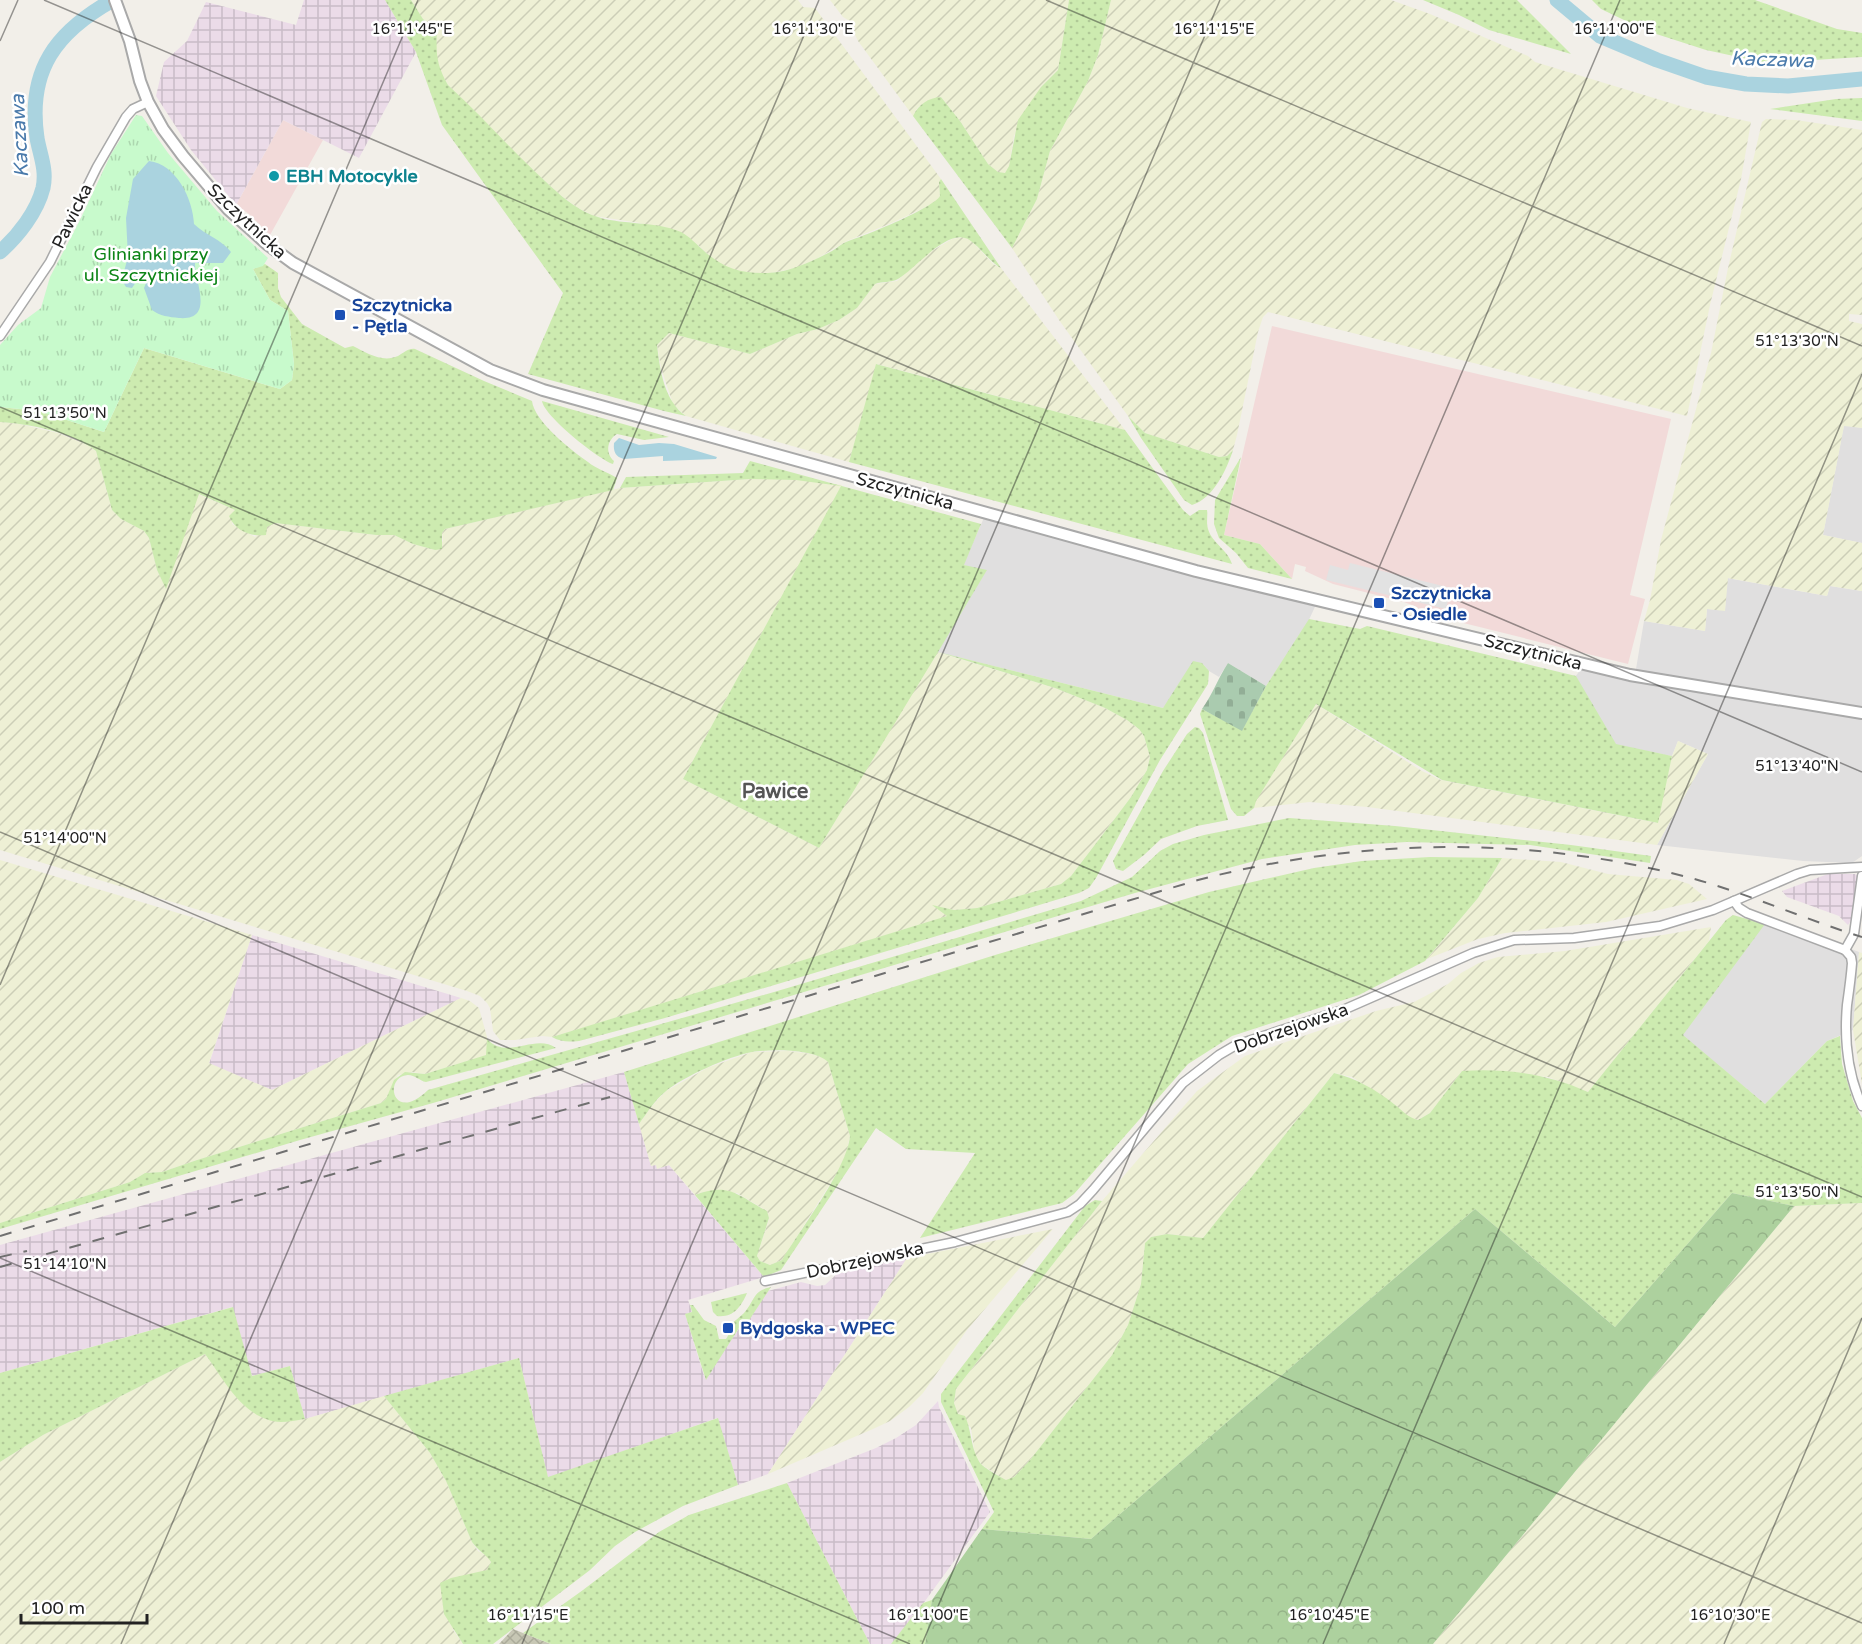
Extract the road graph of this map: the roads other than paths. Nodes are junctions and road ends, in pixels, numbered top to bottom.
1 (115, 0) edge
2 (147, 102) junction
3 (0, 336) edge
4 (1862, 714) edge
5 (1862, 867) edge
6 (1862, 876) edge
7 (1734, 901) junction
8 (1845, 950) junction
9 (1862, 1106) edge
10 (765, 1281) dead end

1 - 2 street, Szczytnicka
2 - 3 street, Pawicka
2 - 4 street, Szczytnicka
5 - 7 street, Dobrzejowska
6 - 8 street
7 - 8 street
7 - 10 street, Dobrzejowska
8 - 9 street

